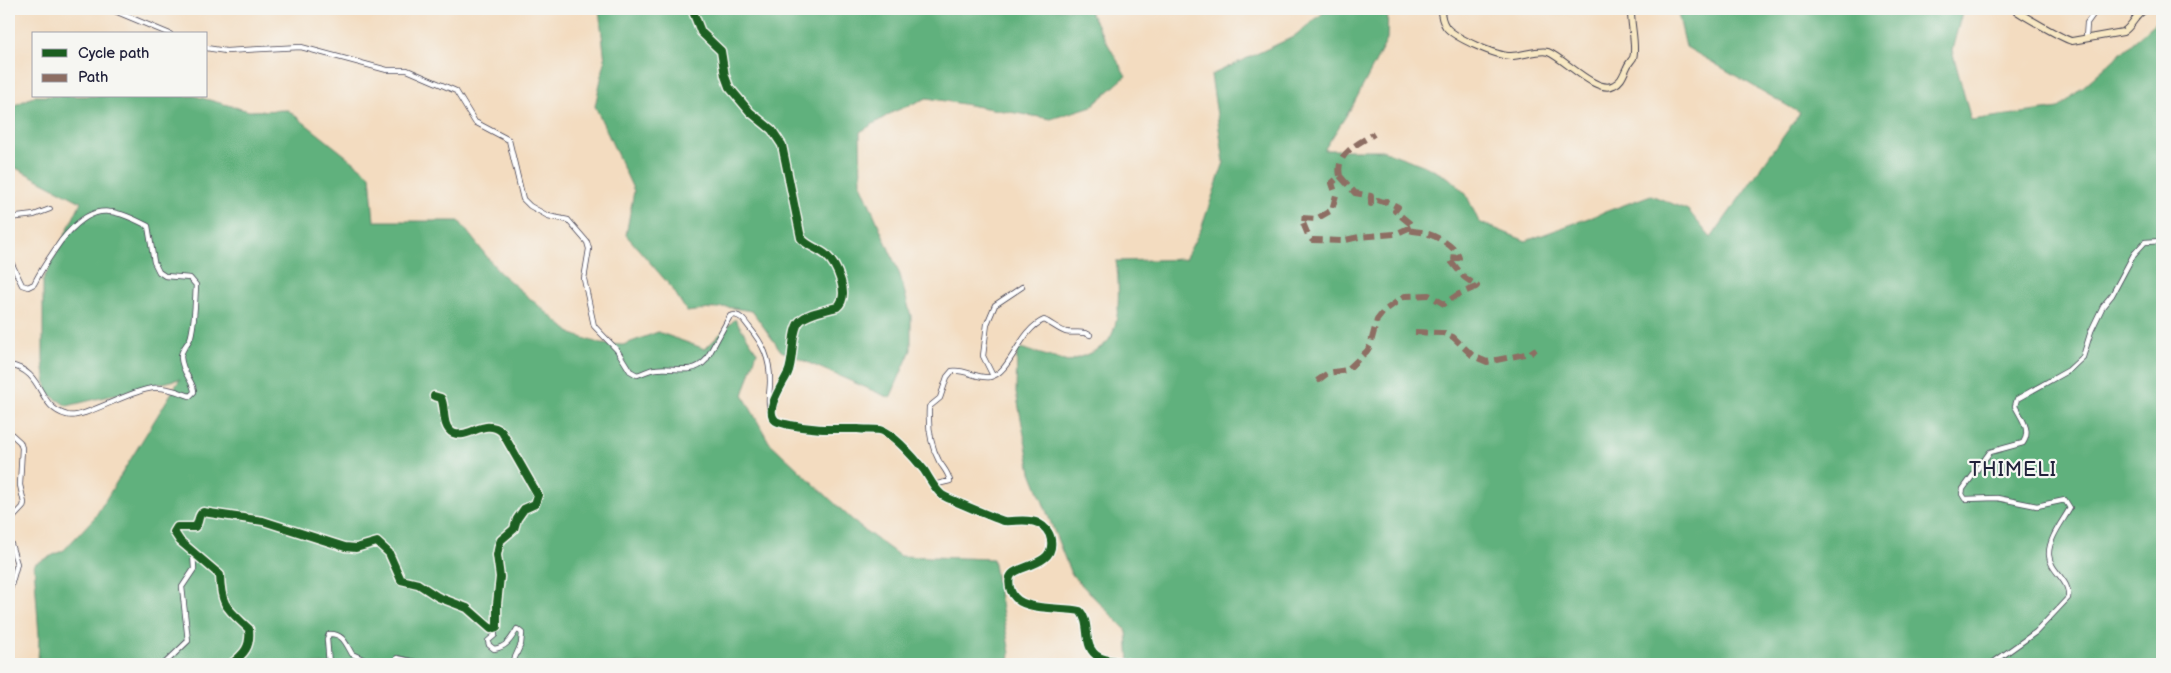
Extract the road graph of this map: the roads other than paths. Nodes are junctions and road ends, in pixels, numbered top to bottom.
1 (110, 9) edge
2 (692, 9) edge
3 (1441, 9) edge
4 (1631, 9) edge
5 (2014, 9) edge
6 (2098, 9) edge
7 (2146, 9) edge
8 (165, 32) edge
9 (2086, 38) junction
10 (208, 48) edge
11 (50, 209) dead end
12 (9, 218) edge
13 (2162, 241) edge
14 (9, 258) edge
15 (1022, 287) dead end
16 (1090, 336) dead end
17 (9, 365) edge
18 (993, 376) junction
19 (434, 396) dead end
20 (772, 416) junction
21 (9, 432) edge
22 (933, 484) junction
23 (9, 522) edge
24 (9, 538) edge
25 (193, 552) junction
26 (9, 593) edge
27 (494, 629) junction
28 (1099, 657) junction
29 (164, 664) edge
30 (231, 664) edge
31 (329, 664) edge
32 (373, 664) edge
33 (398, 664) edge
34 (425, 664) edge
35 (512, 664) edge
36 (1101, 664) edge
37 (1130, 664) edge
38 (1991, 664) edge

1 - 8 street
2 - 20 street
3 - 4 street
5 - 9 street
6 - 9 street
7 - 9 street
10 - 20 street
11 - 12 street
13 - 38 street
14 - 17 street
15 - 18 street
16 - 18 street
18 - 22 street
19 - 27 street
20 - 22 street
21 - 23 street
22 - 28 street
24 - 26 street
25 - 27 street
25 - 29 street
25 - 30 street
27 - 35 street
28 - 36 street
28 - 37 street
31 - 32 street
33 - 34 street

